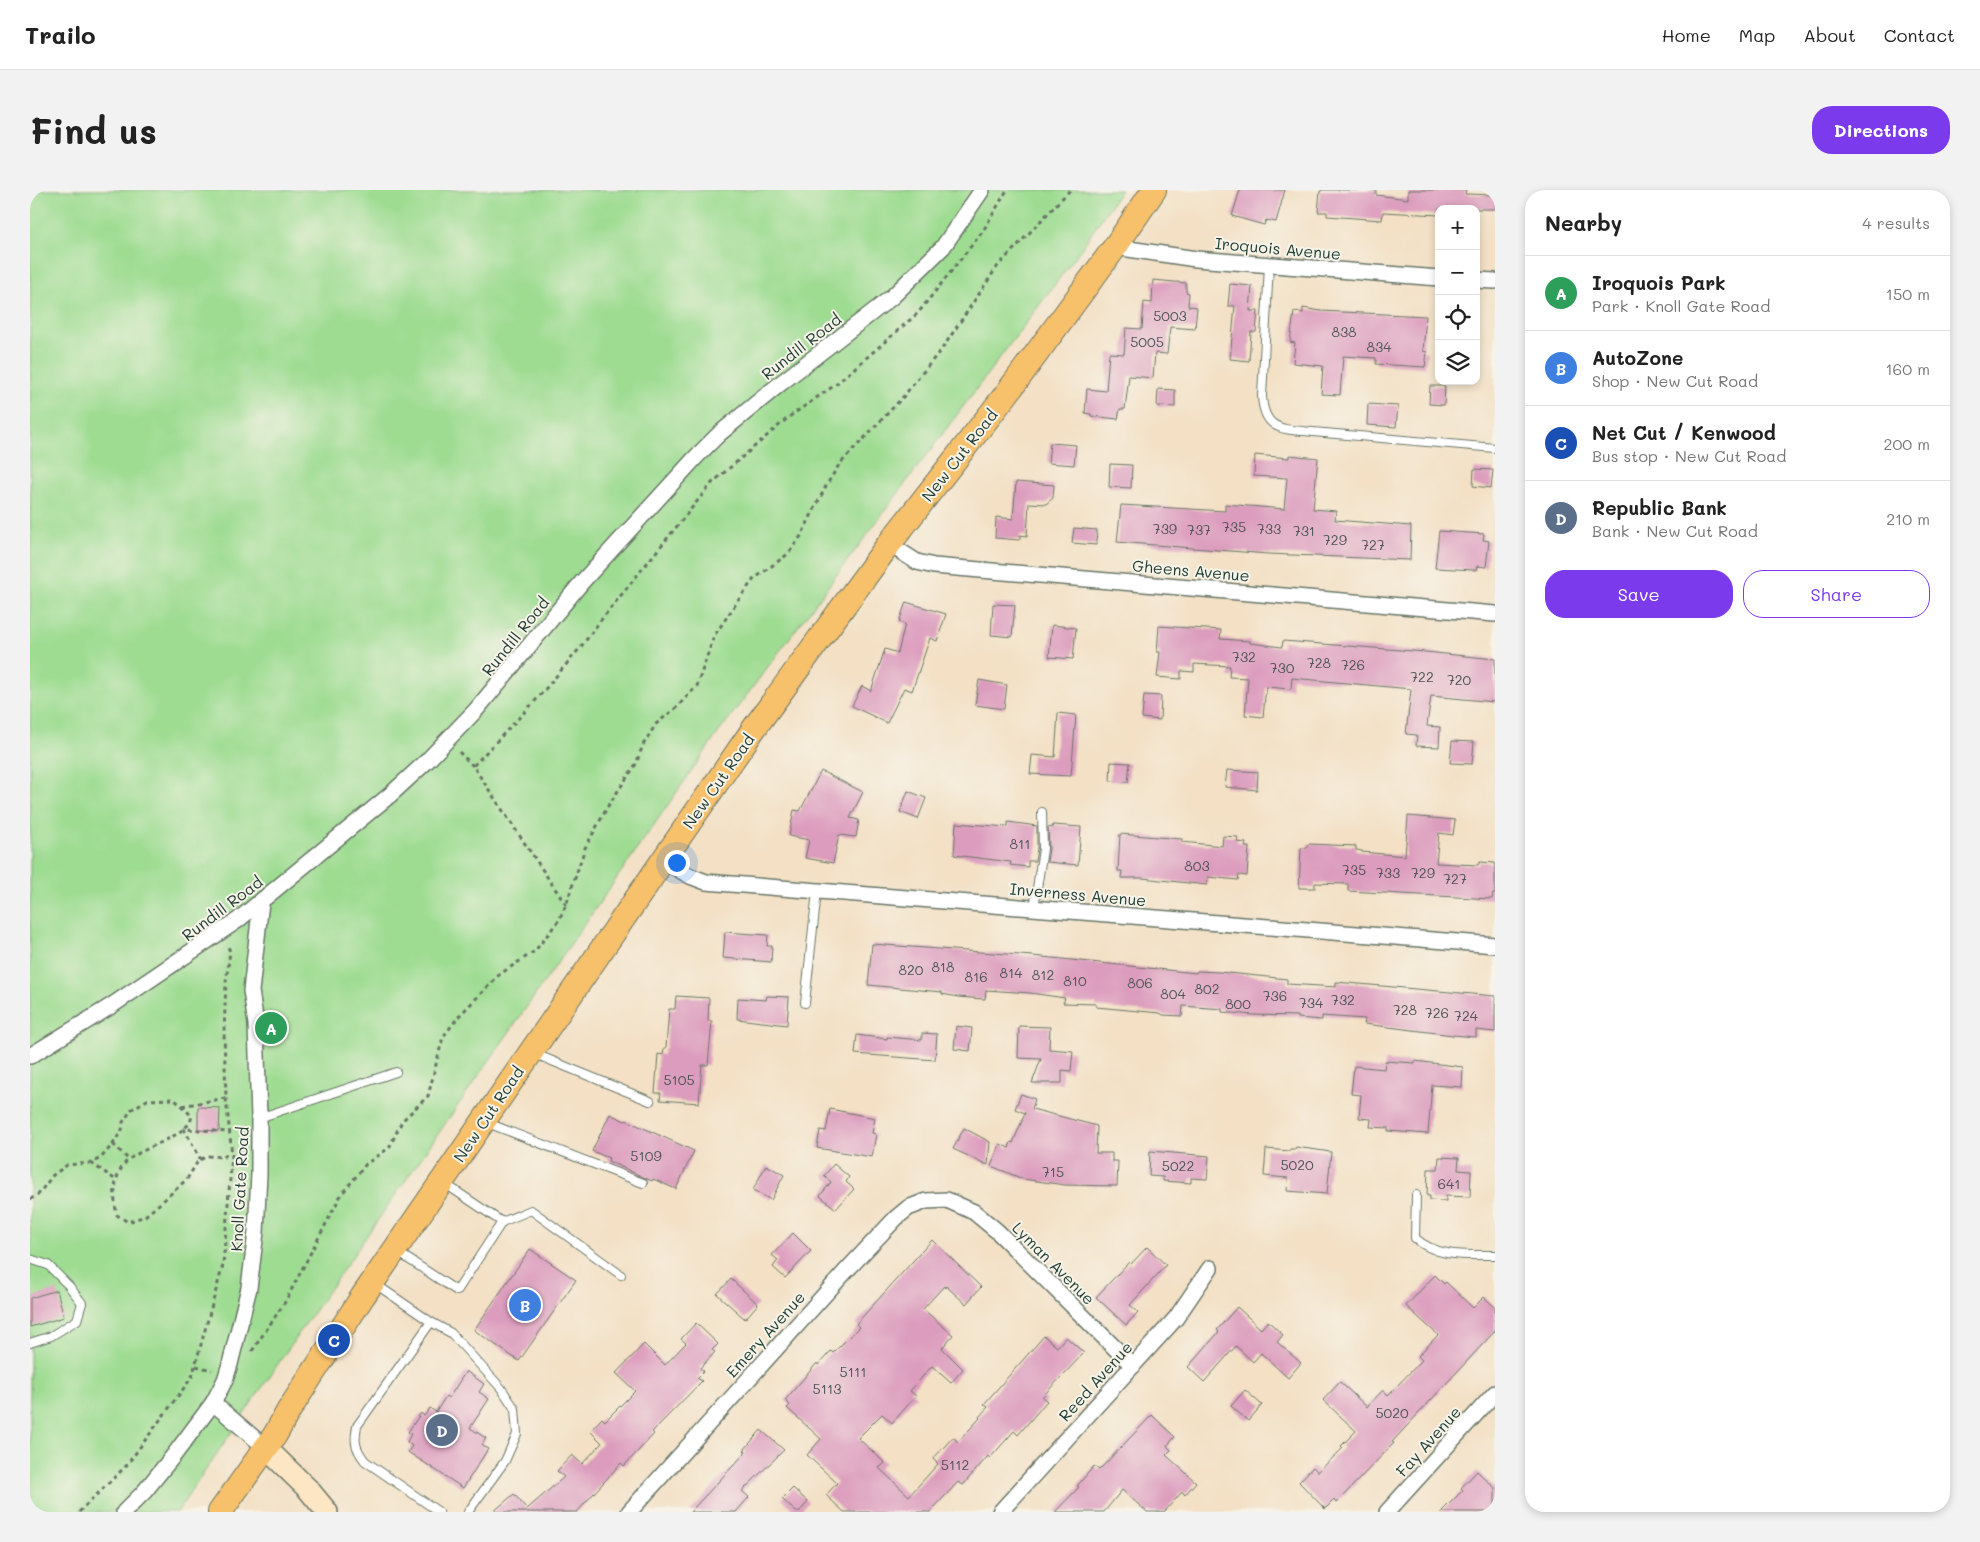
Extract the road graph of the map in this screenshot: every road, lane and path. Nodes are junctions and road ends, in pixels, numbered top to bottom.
1 (982, 190) edge
2 (1007, 190) edge
3 (1070, 190) edge
4 (1154, 190) edge
5 (1115, 247) junction
6 (1270, 265) junction
7 (1435, 278) edge
8 (1480, 280) edge
9 (1495, 281) edge
10 (1495, 448) edge
11 (889, 544) junction
12 (1495, 614) edge
13 (1042, 812) dead end
14 (662, 860) junction
15 (817, 891) junction
16 (261, 902) junction
17 (566, 905) junction
18 (1034, 908) junction
19 (219, 933) junction
20 (1495, 945) edge
21 (805, 1003) dead end
22 (531, 1052) junction
23 (30, 1056) edge
24 (396, 1072) dead end
25 (226, 1098) junction
26 (650, 1101) dead end
27 (182, 1106) junction
28 (259, 1118) junction
29 (483, 1121) junction
30 (184, 1129) junction
31 (230, 1132) junction
32 (114, 1144) junction
33 (228, 1152) dead end
34 (129, 1160) junction
35 (200, 1160) junction
36 (91, 1163) junction
37 (116, 1180) junction
38 (442, 1182) junction
39 (643, 1183) dead end
40 (1416, 1195) dead end
41 (30, 1199) edge
42 (941, 1200) joint
43 (502, 1222) junction
44 (395, 1250) junction
45 (1495, 1255) edge
46 (30, 1260) edge
47 (1210, 1268) dead end
48 (621, 1274) dead end
49 (373, 1282) junction
50 (431, 1322) junction
51 (30, 1343) edge
52 (250, 1353) dead end
53 (196, 1366) junction
54 (1133, 1366) junction
55 (213, 1370) dead end
56 (1495, 1393) edge
57 (213, 1403) junction
58 (266, 1448) junction
59 (79, 1512) edge
60 (124, 1512) edge
61 (220, 1512) edge
62 (328, 1512) edge
63 (438, 1512) edge
64 (468, 1512) edge
65 (628, 1512) edge
66 (1000, 1512) edge
67 (1387, 1512) edge

1 - 16 street, Rundill Road
2 - 17 path
3 - 17 path
4 - 5 main road, New Cut Road
5 - 6 street, Iroquois Avenue
5 - 11 main road, New Cut Road
6 - 7 street, Iroquois Avenue
6 - 10 lane
8 - 9 street
11 - 12 street, Gheens Avenue
11 - 14 main road, New Cut Road
13 - 18 lane
14 - 15 street, Inverness Avenue
14 - 22 main road, New Cut Road
15 - 18 street, Inverness Avenue
15 - 21 lane
16 - 19 street, Rundill Road
16 - 28 street, Knoll Gate Road
17 - 52 path
18 - 20 street, Inverness Avenue
19 - 23 street, Rundill Road
19 - 25 path
22 - 26 lane
22 - 29 main road, New Cut Road
24 - 28 lane
25 - 27 path
25 - 31 path
27 - 30 path
27 - 32 path
28 - 57 street, Knoll Gate Road
29 - 38 main road, New Cut Road
29 - 39 lane
30 - 31 path
30 - 34 path
30 - 35 path
31 - 53 path
32 - 34 path
32 - 36 path
33 - 35 path
34 - 37 path
35 - 37 path
36 - 37 path
36 - 41 path
38 - 43 lane
38 - 44 main road, New Cut Road
40 - 45 lane
42 - 54 street, Lyman Avenue
42 - 65 street, Emery Avenue
43 - 44 lane
43 - 48 lane
44 - 49 main road, New Cut Road
46 - 51 lane
47 - 54 street, Reed Avenue
49 - 50 lane
49 - 58 main road, New Cut Road
50 - 63 lane
50 - 64 lane
53 - 55 path
53 - 59 path
54 - 66 street, Reed Avenue
56 - 67 street, Fay Avenue
57 - 58 street
57 - 60 street, Knoll Gate Road
58 - 61 main road, New Cut Road
58 - 62 street

